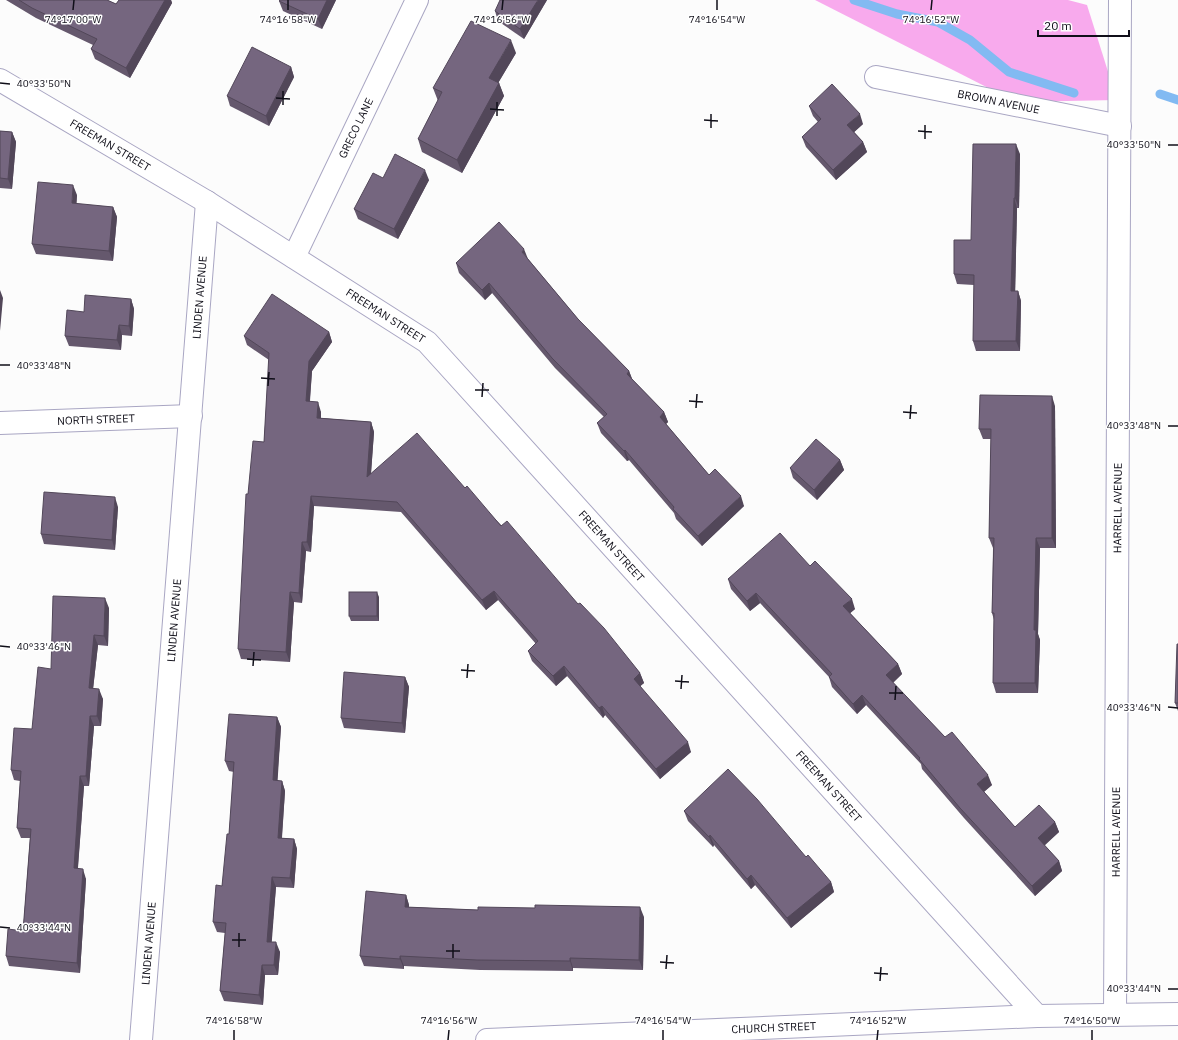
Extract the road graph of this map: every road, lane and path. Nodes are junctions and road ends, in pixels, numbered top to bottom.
1 (417, 0) edge
2 (1120, 0) edge
3 (876, 77) dead end
4 (0, 80) edge
5 (1120, 126) junction
6 (207, 202) junction
7 (294, 257) junction
8 (191, 416) junction
9 (0, 423) edge
10 (1178, 1014) edge
11 (1115, 1015) junction
12 (1037, 1016) junction
13 (141, 1040) edge
14 (487, 1040) edge

1 - 7 street, GRECO LANE
2 - 5 street, HARRELL AVENUE
3 - 5 street, BROWN AVENUE
4 - 6 street, FREEMAN STREET
5 - 11 street, HARRELL AVENUE
6 - 7 street, FREEMAN STREET
6 - 8 street, LINDEN AVENUE
7 - 12 street, FREEMAN STREET
8 - 9 street, NORTH STREET
8 - 13 street, LINDEN AVENUE
10 - 11 street
11 - 12 street
12 - 14 street, CHURCH STREET

